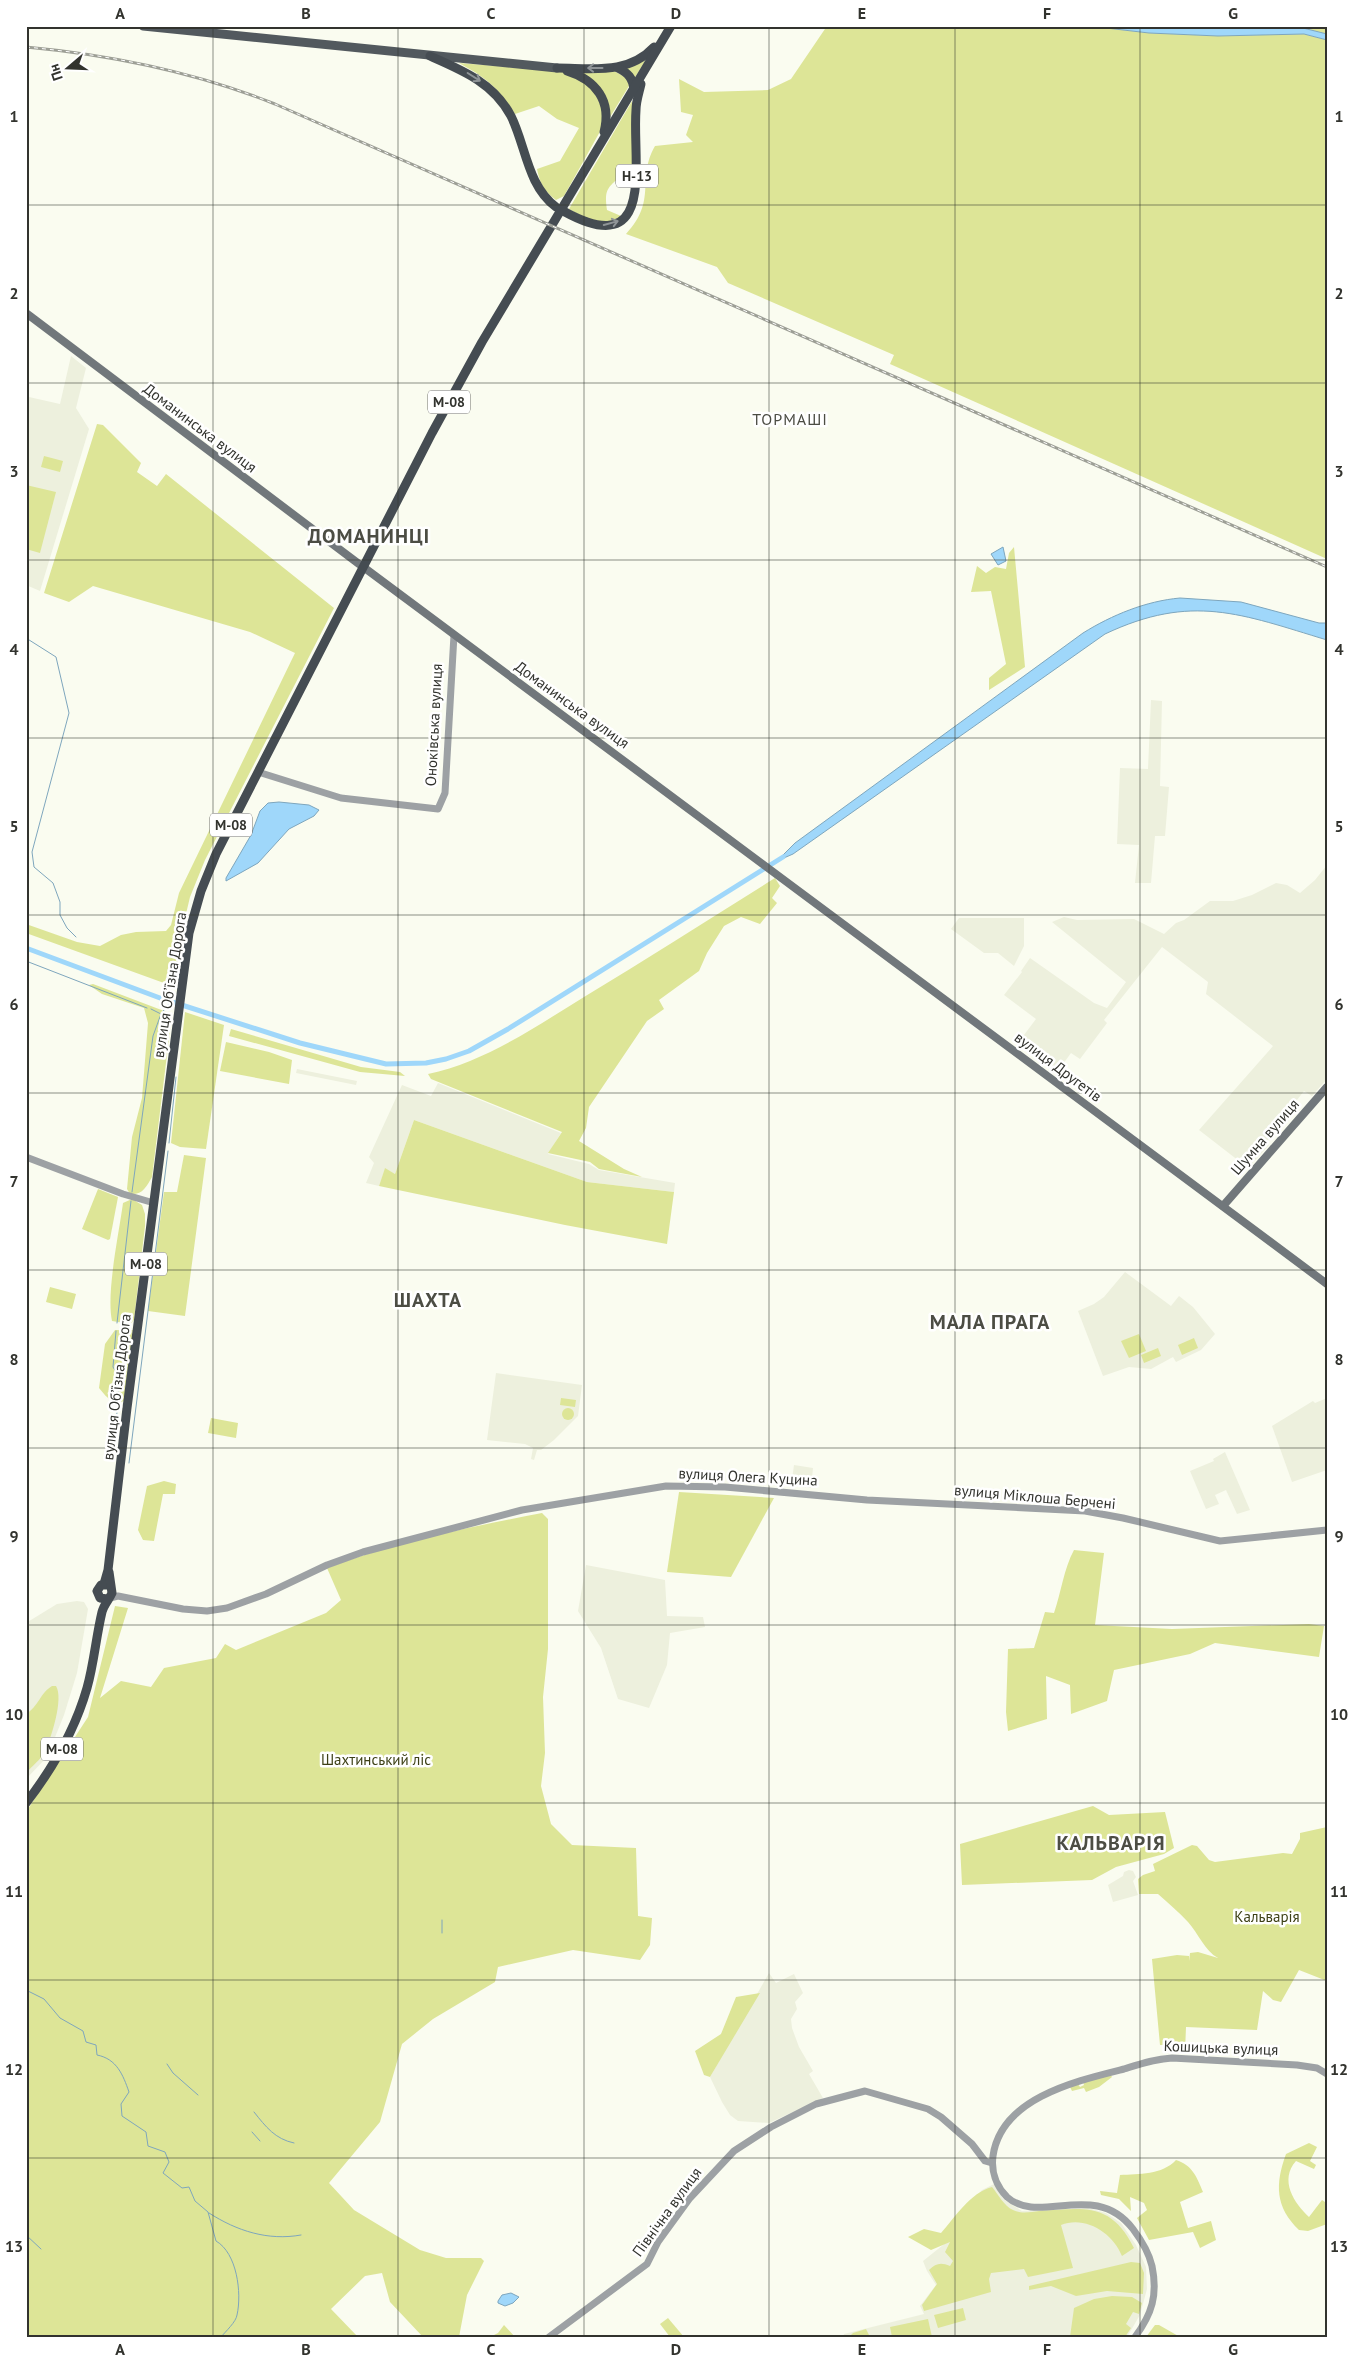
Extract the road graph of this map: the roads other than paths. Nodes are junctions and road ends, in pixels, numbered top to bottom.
1 (143, 26) edge
2 (669, 30) edge
3 (430, 56) junction
4 (557, 68) junction
5 (618, 68) junction
6 (646, 70) junction
7 (634, 90) junction
8 (602, 140) junction
9 (556, 206) dead end
10 (565, 212) dead end
11 (26, 313) edge
12 (359, 564) dead end
13 (366, 569) dead end
14 (454, 635) junction
15 (258, 772) junction
16 (774, 871) joint
17 (1327, 1087) edge
18 (26, 1157) edge
19 (154, 1203) junction
20 (1223, 1206) junction
21 (1327, 1284) edge
22 (858, 1499) joint
23 (1327, 1530) edge
24 (109, 1593) junction
25 (26, 1803) edge
26 (1327, 2074) edge
27 (992, 2164) junction
28 (549, 2337) edge
29 (1135, 2337) edge

1 - 3 main road
2 - 5 highway
2 - 6 highway, М-08
3 - 4 main road
3 -> 9 highway
5 -> 4 highway
4 - 8 highway
5 - 7 highway
6 - 7 highway, М-08
10 -> 6 highway, Н-13
7 - 8 highway, М-08
8 - 15 highway, вулиця Обʼїзна Дорога / М-08
11 - 12 main road, Доманинська вулиця
13 - 14 main road, Доманинська вулиця
14 - 15 street, Оноківська вулиця
14 - 16 main road, Доманинська вулиця
15 - 19 highway, вулиця Обʼїзна Дорога / М-08
16 - 20 main road, вулиця Другетів
17 - 20 main road, Шумна вулиця
18 - 19 street
19 - 24 highway, вулиця Обʼїзна Дорога / М-08
20 - 21 main road, вулиця Другетів
22 - 23 street, вулиця Міклоша Берчені
22 - 24 street, вулиця Олега Куцина
24 - 25 highway, вулиця Обʼїзна Дорога / М-08
26 - 27 street, Кошицька вулиця
27 - 28 street, Північна вулиця
27 - 29 street

